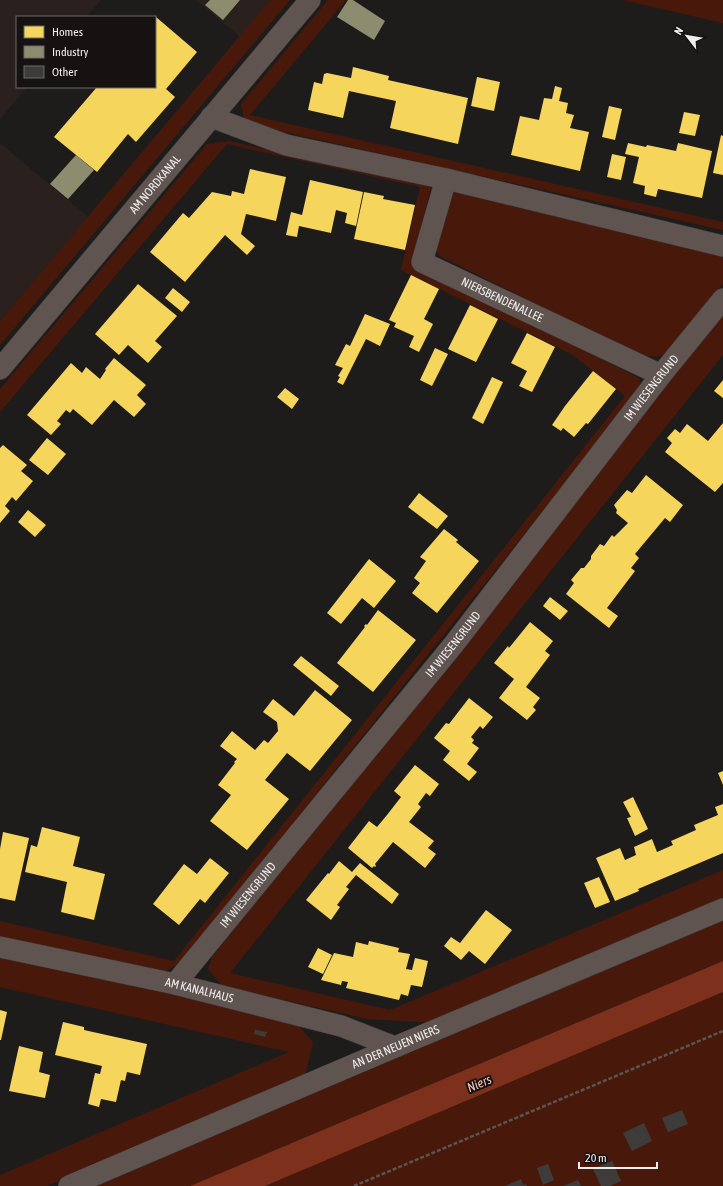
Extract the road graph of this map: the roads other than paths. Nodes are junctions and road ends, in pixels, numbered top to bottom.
1 (310, 0) edge
2 (211, 117) junction
3 (446, 179) junction
4 (723, 246) edge
5 (723, 299) edge
6 (0, 368) edge
7 (661, 375) junction
8 (723, 909) edge
9 (0, 947) edge
10 (175, 984) junction
11 (396, 1046) junction
12 (69, 1186) edge

1 - 2 street, AM NORDKANAL
2 - 3 street
2 - 6 street, AM NORDKANAL
3 - 4 street
3 - 7 street, NIERSBENDENALLEE
5 - 7 street, IM WIESENGRUND
7 - 10 street, IM WIESENGRUND
8 - 11 street, AN DER NEUEN NIERS
9 - 10 street, AM KANALHAUS
10 - 11 street, AM KANALHAUS
11 - 12 street, AN DER NEUEN NIERS

